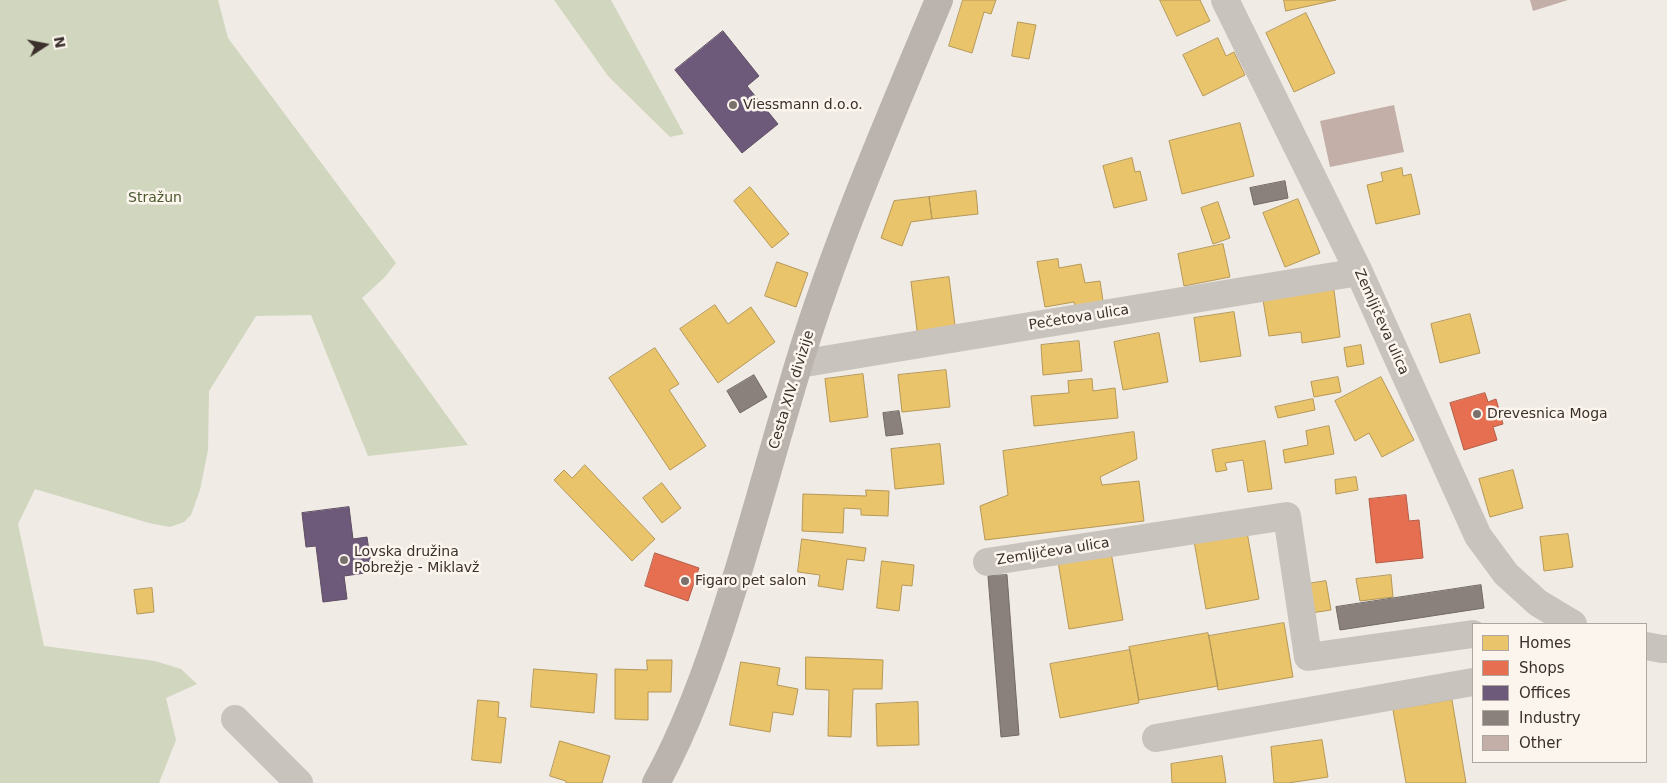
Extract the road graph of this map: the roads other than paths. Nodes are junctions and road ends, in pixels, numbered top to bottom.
1 (939, 0) edge
2 (1225, 0) edge
3 (1359, 272) junction
4 (799, 364) junction
5 (987, 562) dead end
6 (1560, 623) edge
7 (1472, 634) edge
8 (1647, 646) edge
9 (1667, 649) edge
10 (1472, 682) edge
11 (235, 719) dead end
12 (1156, 738) dead end
13 (299, 783) edge
14 (656, 783) edge

1 - 4 street, Cesta XIV. divizije
2 - 3 street, Zemljičeva ulica
3 - 4 street, Pečetova ulica
3 - 6 street, Zemljičeva ulica
4 - 14 street, Cesta XIV. divizije
5 - 7 street, Zemljičeva ulica
8 - 9 street
10 - 12 street
11 - 13 street

